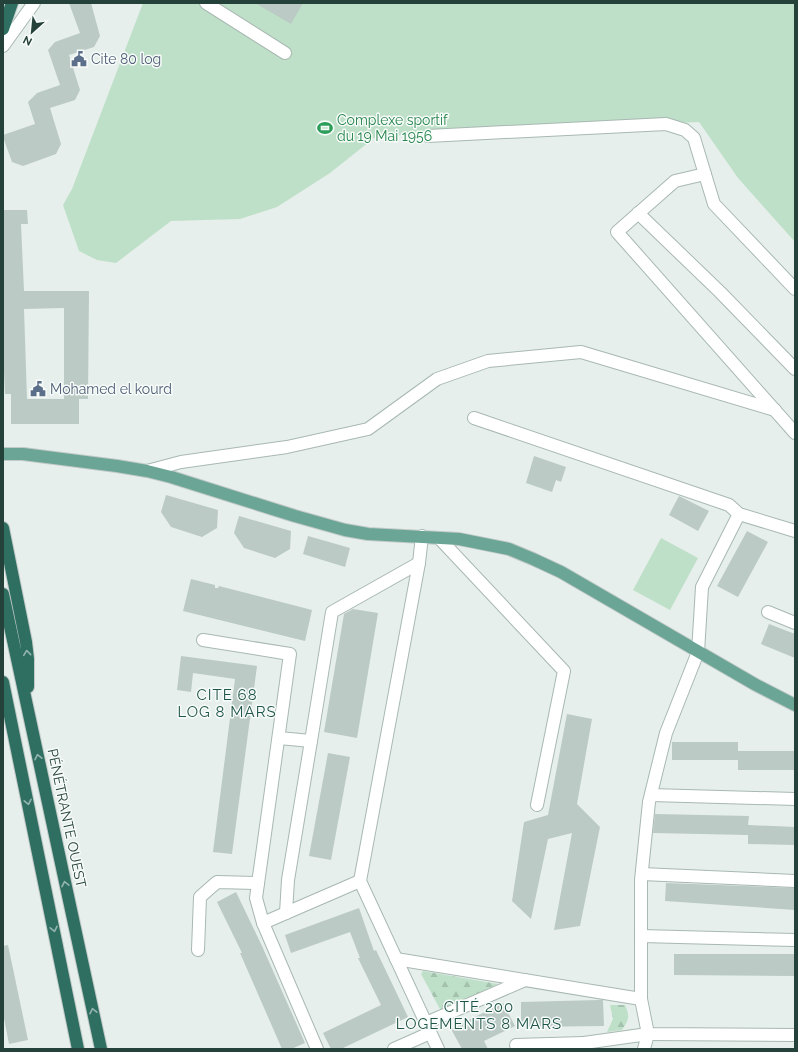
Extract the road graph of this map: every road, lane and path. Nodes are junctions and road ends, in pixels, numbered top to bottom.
1 (12, 3) edge
2 (34, 3) edge
3 (206, 3) edge
4 (3, 29) edge
5 (3, 46) edge
6 (285, 53) dead end
7 (428, 136) dead end
8 (705, 174) junction
9 (638, 213) junction
10 (795, 289) edge
11 (795, 368) edge
12 (775, 410) junction
13 (474, 418) dead end
14 (795, 433) edge
15 (3, 445) edge
16 (3, 454) edge
17 (23, 454) junction
18 (147, 471) junction
19 (739, 514) junction
20 (3, 528) edge
21 (795, 531) edge
22 (422, 536) junction
23 (439, 538) junction
24 (419, 563) junction
25 (3, 594) edge
26 (768, 612) dead end
27 (795, 623) edge
28 (203, 640) dead end
29 (698, 652) junction
30 (3, 682) edge
31 (3, 703) edge
32 (795, 705) edge
33 (27, 706) junction
34 (10, 718) junction
35 (278, 738) junction
36 (311, 741) junction
37 (651, 795) junction
38 (795, 799) edge
39 (537, 805) dead end
40 (642, 874) junction
41 (360, 881) junction
42 (795, 881) edge
43 (258, 883) junction
44 (286, 913) junction
45 (263, 923) junction
46 (641, 936) junction
47 (795, 940) edge
48 (198, 950) dead end
49 (396, 959) junction
50 (526, 980) junction
51 (641, 999) junction
52 (428, 1028) junction
53 (648, 1034) junction
54 (795, 1035) edge
55 (516, 1045) dead end
56 (585, 1046) edge
57 (78, 1049) edge
58 (101, 1049) edge
59 (317, 1049) edge
60 (394, 1049) edge
61 (438, 1049) edge
62 (644, 1049) edge

1 - 4 highway
2 - 5 street
3 - 6 street
7 - 8 street
8 - 9 street
8 - 10 street
9 - 11 street
9 - 12 street
12 - 14 street
12 - 18 street
13 - 19 street
15 - 17 main road
16 - 17 main road
17 - 18 main road
18 - 22 main road
19 - 21 street
19 - 29 street
33 -> 20 highway
22 - 23 main road
22 - 24 street
23 - 29 main road
23 - 39 street
24 - 36 street
24 - 41 street
25 - 33 highway, PÉNÉTRANTE OUEST
26 - 27 street
28 - 35 street
29 - 32 main road
29 - 37 street
30 - 34 highway
31 - 34 highway
58 -> 33 highway, PÉNÉTRANTE OUEST
34 -> 57 highway
35 - 36 street
35 - 43 street
36 - 44 street
37 - 38 street
37 - 40 street
40 - 42 street
40 - 46 street
41 - 44 street
41 - 49 street
43 - 45 street
43 - 48 street
44 - 45 street
45 - 59 street
46 - 47 street
46 - 51 street
49 - 50 street
49 - 52 street
50 - 51 street
50 - 52 street
51 - 53 street
52 - 60 street
52 - 61 street
53 - 54 street
53 - 56 street
53 - 62 street
55 - 56 street

